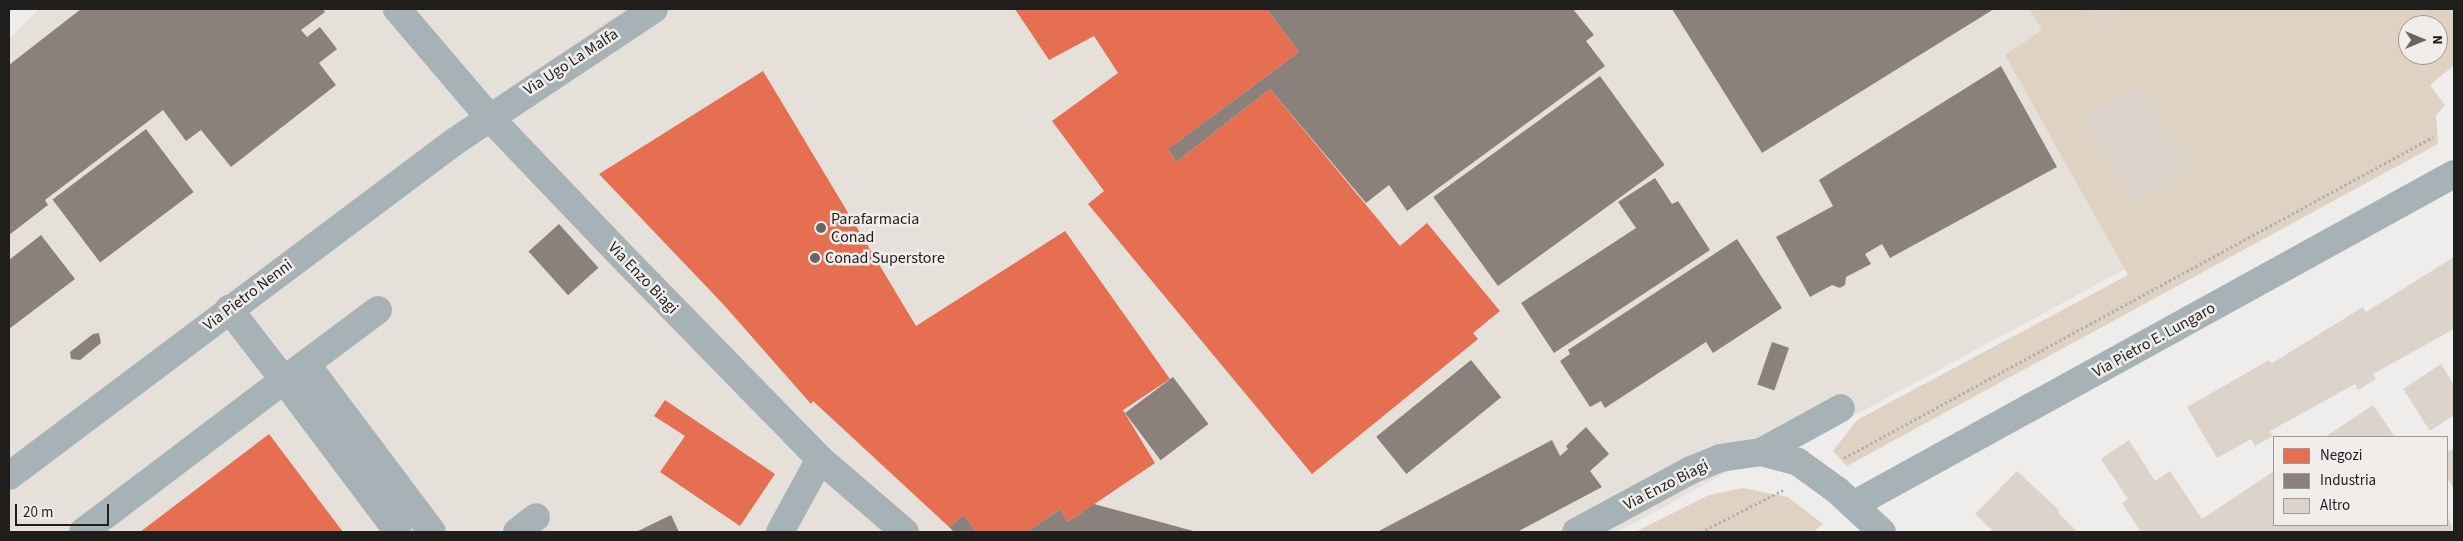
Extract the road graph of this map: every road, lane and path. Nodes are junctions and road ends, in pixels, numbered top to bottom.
1 (397, 9) edge
2 (654, 9) edge
3 (489, 117) junction
4 (2434, 137) dead end
5 (2454, 174) edge
6 (229, 309) junction
7 (378, 310) dead end
8 (306, 364) junction
9 (284, 380) junction
10 (1841, 408) dead end
11 (1761, 452) junction
12 (820, 459) junction
13 (1814, 474) junction
14 (9, 476) edge
15 (1853, 505) junction
16 (83, 532) edge
17 (398, 532) edge
18 (432, 532) edge
19 (780, 532) edge
20 (905, 532) edge
21 (1576, 532) edge
22 (1701, 532) edge
23 (1882, 532) edge

1 - 3 street, Via Enzo Biagi
2 - 3 street, Via Ugo La Malfa
3 - 6 street, Via Pietro Nenni
3 - 12 street, Via Enzo Biagi
4 - 13 path
5 - 15 street, Via Pietro E. Lungaro
6 - 9 street
6 - 14 street, Via Pietro Nenni
7 - 8 street
8 - 9 street
8 - 18 street
9 - 16 street
9 - 17 street
10 - 11 street
11 - 13 street
11 - 21 street, Via Enzo Biagi
12 - 19 street
12 - 20 street, Via Enzo Biagi
13 - 15 street
13 - 22 path
15 - 23 street

